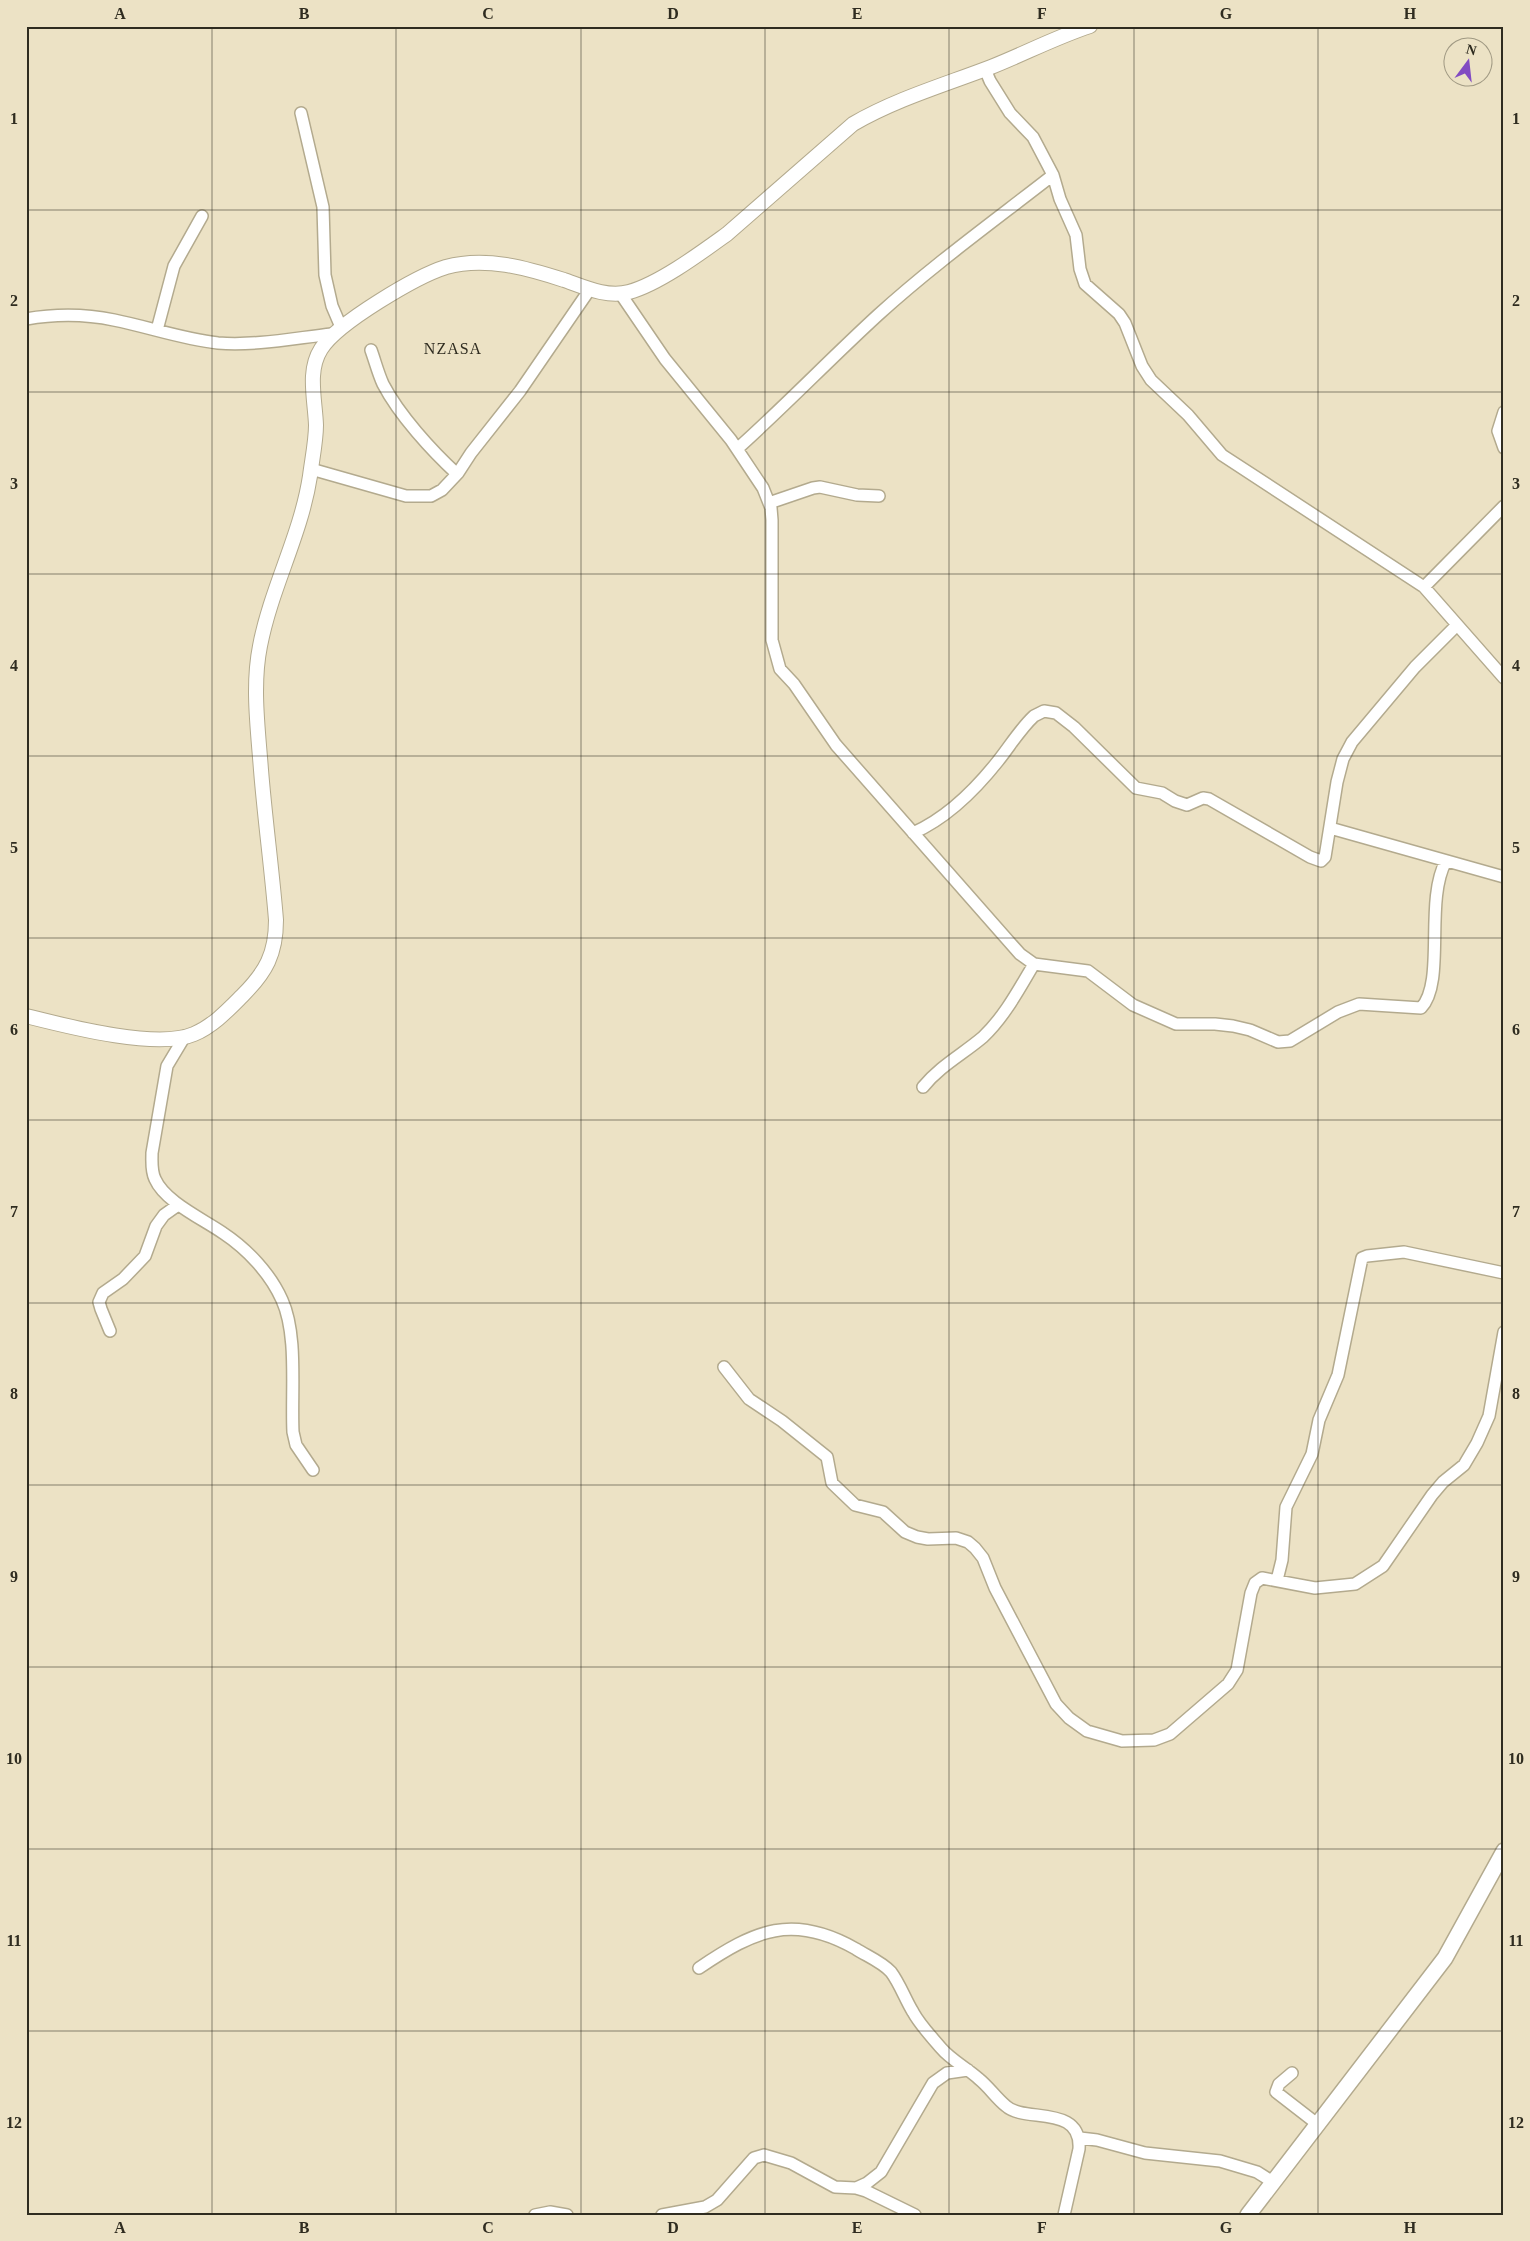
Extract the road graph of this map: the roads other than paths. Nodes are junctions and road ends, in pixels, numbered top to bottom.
1 (1090, 26) edge
2 (985, 69) junction
3 (301, 113) dead end
4 (1053, 175) junction
5 (202, 216) dead end
6 (590, 289) junction
7 (620, 293) junction
8 (26, 319) edge
9 (157, 330) junction
10 (337, 331) junction
11 (371, 350) dead end
12 (1504, 412) edge
13 (1504, 448) edge
14 (737, 449) junction
15 (311, 469) junction
16 (457, 474) junction
17 (880, 496) dead end
18 (769, 503) junction
19 (1504, 506) edge
20 (1424, 587) junction
21 (1457, 624) junction
22 (1504, 678) edge
23 (1330, 828) junction
24 (913, 833) junction
25 (1446, 861) junction
26 (1504, 877) edge
27 (1034, 964) junction
28 (26, 1016) edge
29 (185, 1036) junction
30 (923, 1087) dead end
31 (178, 1205) junction
32 (1504, 1273) edge
33 (110, 1331) dead end
34 (1504, 1332) edge
35 (724, 1367) dead end
36 (313, 1470) dead end
37 (1277, 1580) junction
38 (1504, 1851) edge
39 (699, 1968) dead end
40 (968, 2070) junction
41 (1292, 2073) dead end
42 (1316, 2124) junction
43 (1080, 2138) junction
44 (1274, 2182) junction
45 (856, 2188) junction
46 (535, 2215) edge
47 (567, 2215) edge
48 (662, 2215) edge
49 (915, 2215) edge
50 (1064, 2215) edge
51 (1248, 2215) edge

1 - 2 street
2 - 4 street
2 - 7 street
3 - 10 street
4 - 14 street
4 - 20 street
5 - 9 street
6 - 7 street
6 - 10 street
6 - 16 street
7 - 14 street
8 - 9 street
9 - 10 street
10 - 15 street
11 - 16 street
12 - 13 street
14 - 18 street
15 - 16 street
15 - 29 street
17 - 18 street
18 - 24 street
19 - 20 street
20 - 21 street
21 - 22 street
21 - 23 street
23 - 24 street
23 - 25 street
24 - 27 street
25 - 26 street
25 - 27 street
27 - 30 street
28 - 29 street
29 - 31 street
31 - 33 street
31 - 36 street
32 - 37 street
34 - 37 street
35 - 37 street
38 - 42 main road
39 - 40 street
40 - 43 street
40 - 45 street
41 - 42 street
42 - 44 main road
43 - 44 street
43 - 50 street
44 - 51 main road
45 - 48 street
45 - 49 street
46 - 47 street

